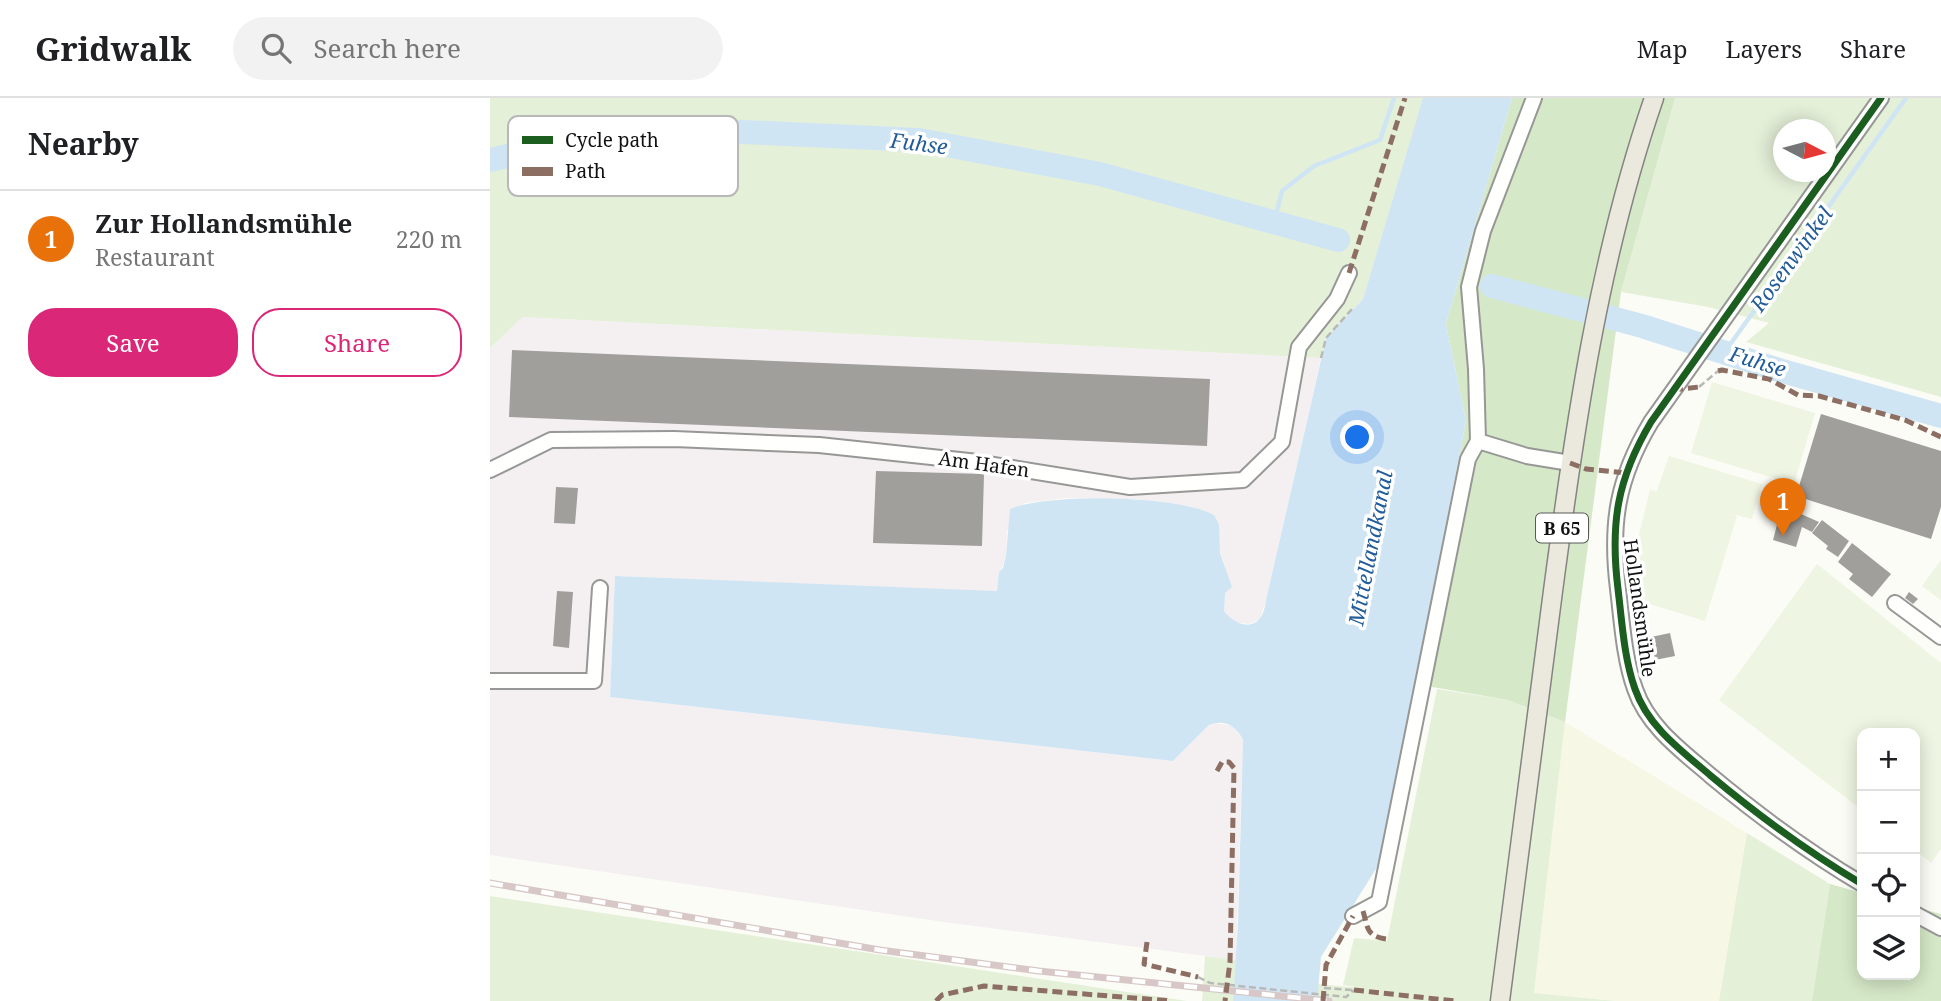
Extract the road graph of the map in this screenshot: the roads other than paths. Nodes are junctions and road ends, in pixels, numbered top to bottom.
1 (1534, 98) edge
2 (1654, 98) edge
3 (1881, 98) edge
4 (1349, 273) dead end
5 (1478, 441) junction
6 (1570, 463) junction
7 (490, 470) edge
8 (600, 588) dead end
9 (1895, 603) dead end
10 (1941, 638) edge
11 (490, 681) edge
12 (1857, 881) edge
13 (1513, 904) junction
14 (1353, 916) dead end
15 (1920, 917) edge
16 (1941, 928) edge
17 (1489, 1001) edge
18 (1500, 1001) edge

1 - 5 street
2 - 6 main road, B 65
3 - 12 street, Hollandsmühle
4 - 7 street, Am Hafen
5 - 6 street
5 - 14 street
6 - 13 main road, B 65
8 - 11 street
9 - 10 street
13 - 17 main road
13 - 18 main road, B 65
15 - 16 street

